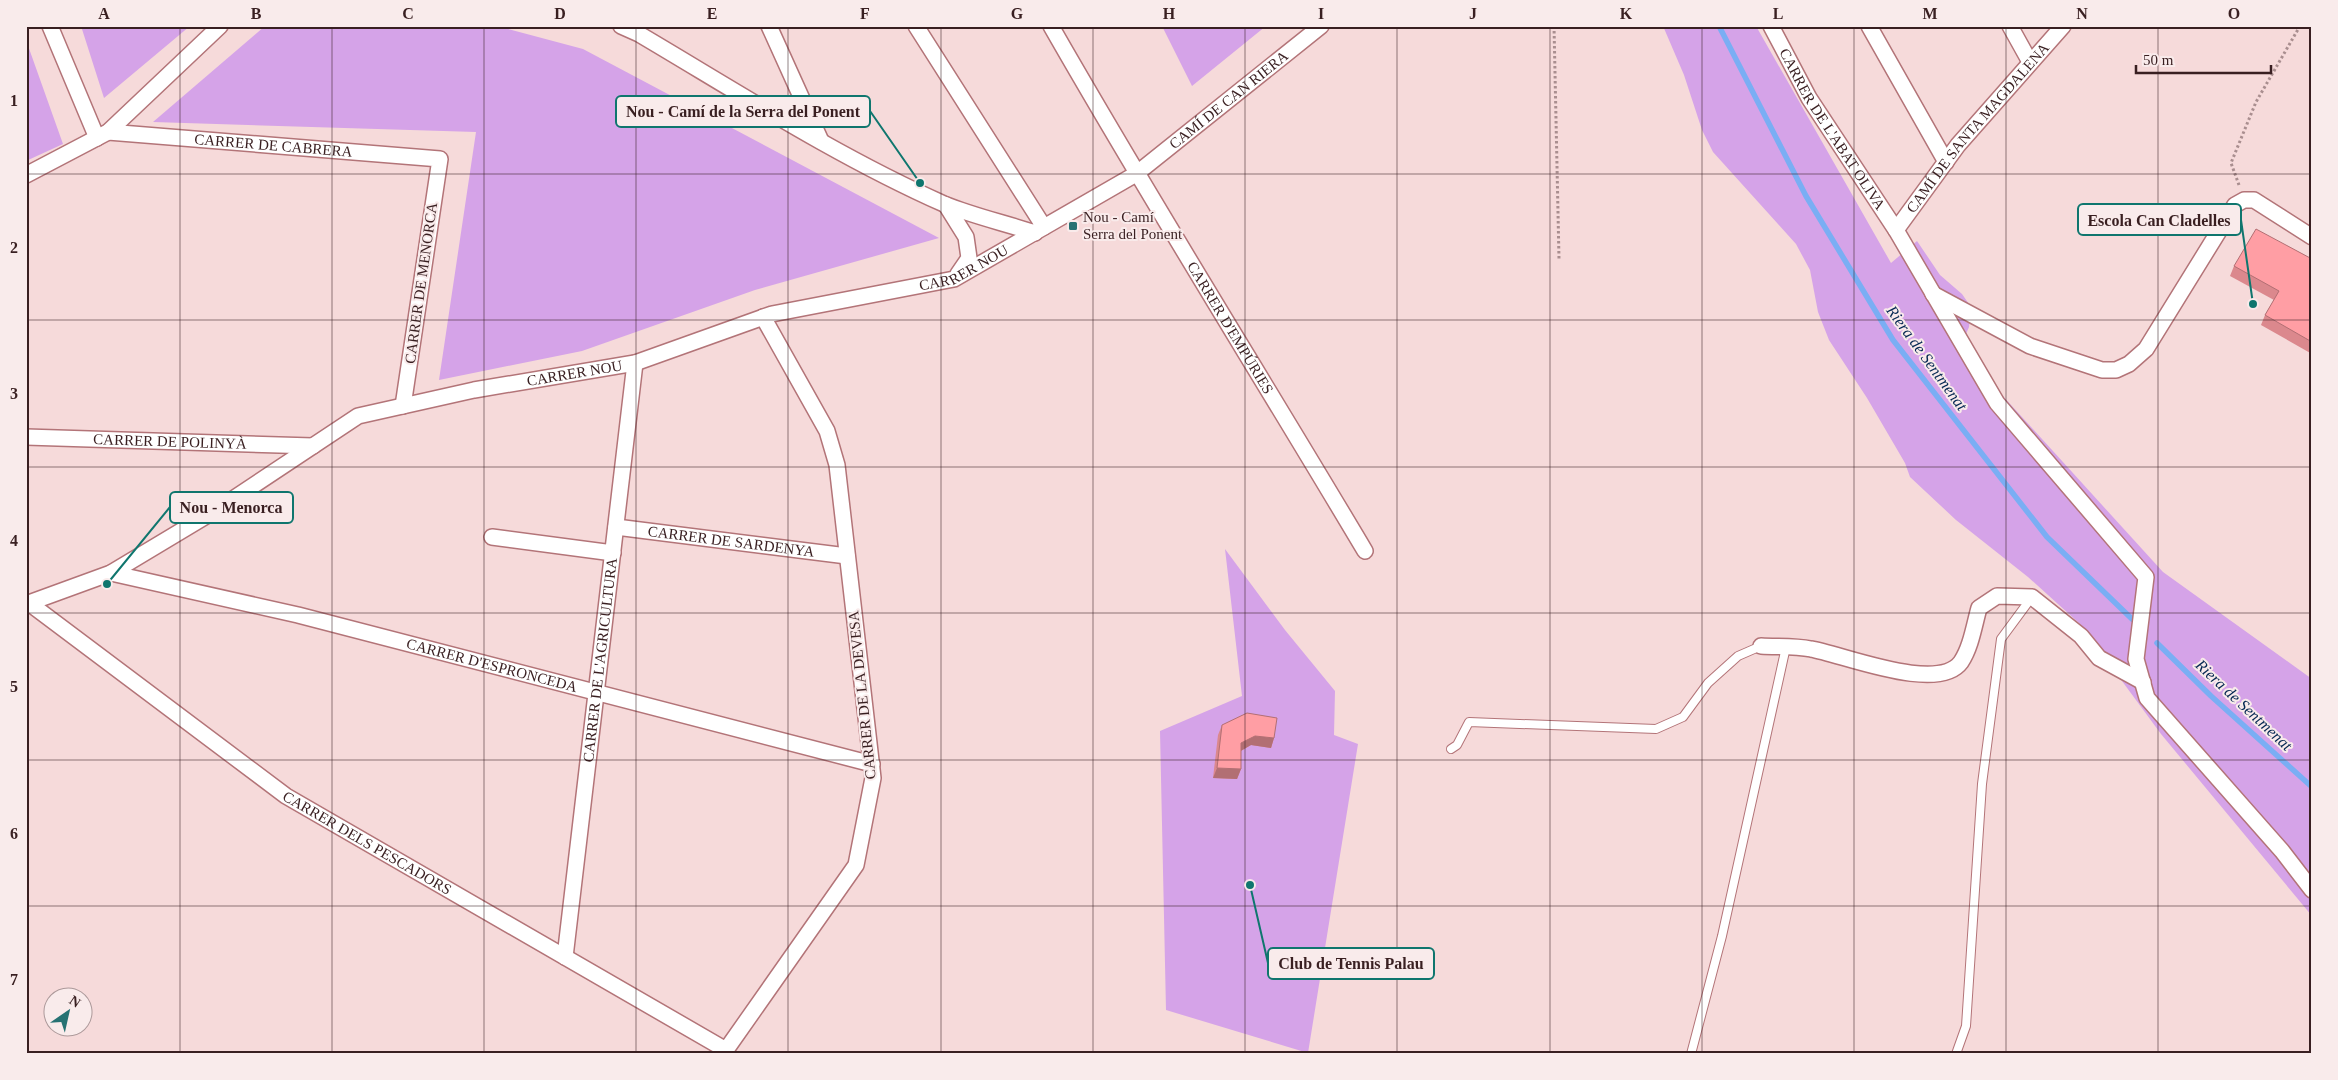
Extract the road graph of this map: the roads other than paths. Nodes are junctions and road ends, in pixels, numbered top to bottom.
1 (50, 26) edge
2 (220, 26) edge
3 (621, 26) edge
4 (769, 26) edge
5 (916, 26) edge
6 (1051, 26) edge
7 (1321, 26) edge
8 (1771, 26) edge
9 (1869, 26) edge
10 (2010, 26) edge
11 (2063, 26) edge
12 (2030, 62) junction
13 (102, 135) junction
14 (821, 141) junction
15 (440, 159) joint
16 (1946, 162) junction
17 (1136, 174) junction
18 (26, 175) edge
19 (946, 205) junction
20 (1039, 230) junction
21 (1896, 230) junction
22 (2312, 237) edge
23 (954, 279) junction
24 (1933, 294) junction
25 (763, 317) junction
26 (636, 363) junction
27 (403, 406) junction
28 (26, 437) edge
29 (312, 446) junction
30 (616, 527) junction
31 (492, 537) dead end
32 (1366, 551) dead end
33 (613, 553) junction
34 (847, 556) junction
35 (111, 573) junction
36 (2032, 597) junction
37 (28, 603) edge
38 (1761, 646) joint
39 (1786, 647) junction
40 (2143, 682) junction
41 (596, 694) junction
42 (1451, 749) dead end
43 (872, 764) junction
44 (2312, 890) edge
45 (565, 957) junction
46 (726, 1050) joint
47 (1691, 1054) edge
48 (1956, 1054) edge

1 - 13 street
2 - 13 street
3 - 14 street
4 - 14 street
5 - 20 street
6 - 17 street, CARRER D'EMPÚRIES
7 - 17 street, CAMÍ DE CAN RIERA
8 - 21 street, CARRER DE L'ABAT OLIVA
9 - 16 street
10 - 12 street
11 - 12 street, CAMÍ DE SANTA MAGDALENA
12 - 16 street, CAMÍ DE SANTA MAGDALENA
13 - 15 street, CARRER DE CABRERA
13 - 18 street
14 - 19 street
15 - 27 street, CARRER DE MENORCA
16 - 21 street, CAMÍ DE SANTA MAGDALENA
17 - 20 street, CARRER NOU
17 - 32 street, CARRER D'EMPÚRIES
19 - 20 street
19 - 23 street
20 - 23 street, CARRER NOU
21 - 24 street, CARRER DE L'ABAT OLIVA
22 - 24 street
23 - 25 street, CARRER NOU
24 - 40 street, CARRER DE L'ABAT OLIVA
25 - 26 street, CARRER NOU
25 - 34 street, CARRER DE LA DEVESA
26 - 27 street, CARRER NOU
26 - 30 street, CARRER DE L'AGRICULTURA
27 - 29 street, CARRER NOU
28 - 29 street, CARRER DE POLINYÀ
29 - 35 street, CARRER NOU
30 - 33 street, CARRER DE L'AGRICULTURA
30 - 34 street, CARRER DE SARDENYA
31 - 33 street
33 - 41 street, CARRER DE L'AGRICULTURA
34 - 43 street, CARRER DE LA DEVESA
35 - 37 street, CARRER NOU
35 - 41 street, CARRER D'ESPRONCEDA
36 - 39 street
36 - 40 street
36 - 48 lane
37 - 45 street, CARRER DELS PESCADORS
38 - 39 street
38 - 42 lane
39 - 47 lane
40 - 44 street, CARRER DE L'ABAT OLIVA
41 - 43 street, CARRER D'ESPRONCEDA
41 - 45 street, CARRER DE L'AGRICULTURA
43 - 46 street, CARRER DE LA DEVESA
45 - 46 street, CARRER DELS PESCADORS

